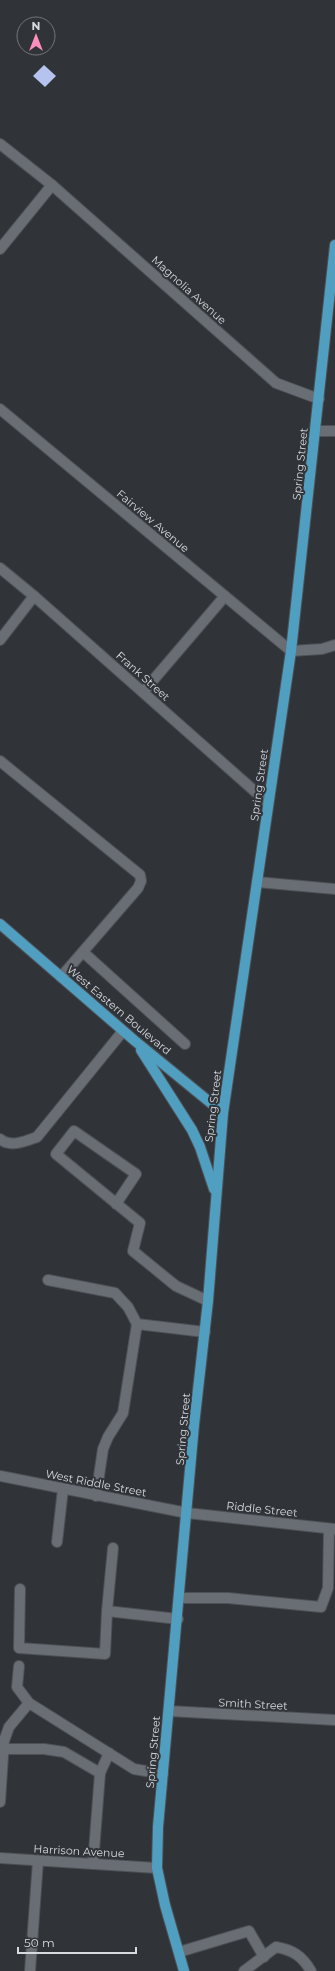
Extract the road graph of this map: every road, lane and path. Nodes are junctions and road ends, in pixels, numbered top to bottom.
1 (0, 144) edge
2 (52, 185) junction
3 (335, 245) edge
4 (0, 249) edge
5 (319, 399) junction
6 (0, 409) edge
7 (315, 431) junction
8 (335, 431) edge
9 (0, 568) edge
10 (34, 596) junction
11 (225, 596) junction
12 (0, 640) edge
13 (335, 645) edge
14 (291, 651) junction
15 (143, 692) junction
16 (0, 762) edge
17 (268, 803) junction
18 (257, 882) junction
19 (335, 889) edge
20 (0, 924) edge
21 (83, 952) junction
22 (61, 977) junction
23 (124, 1031) junction
24 (135, 1041) junction
25 (185, 1044) dead end
26 (223, 1113) junction
27 (0, 1139) edge
28 (216, 1194) junction
29 (116, 1204) junction
30 (48, 1280) dead end
31 (208, 1301) junction
32 (137, 1324) junction
33 (205, 1332) junction
34 (0, 1476) edge
35 (63, 1490) junction
36 (96, 1496) junction
37 (187, 1513) junction
38 (332, 1529) edge
39 (57, 1542) dead end
40 (113, 1548) dead end
41 (20, 1589) dead end
42 (180, 1598) junction
43 (107, 1611) junction
44 (178, 1620) junction
45 (19, 1666) dead end
46 (29, 1703) junction
47 (169, 1711) junction
48 (335, 1720) edge
49 (3, 1749) junction
50 (109, 1753) junction
51 (100, 1773) junction
52 (163, 1774) junction
53 (0, 1802) edge
54 (0, 1858) edge
55 (38, 1861) junction
56 (93, 1864) junction
57 (157, 1868) junction
58 (179, 1952) junction
59 (264, 1957) junction
60 (30, 1971) edge
61 (184, 1971) edge
62 (244, 1971) edge
63 (311, 1971) edge

1 - 2 street, Magnolia Avenue
2 - 4 street
2 - 5 street, Magnolia Avenue
3 - 5 main road, Spring Street
5 - 7 main road, Spring Street
6 - 11 street, Fairview Avenue
7 - 8 street
7 - 14 main road, Spring Street
9 - 10 street, Frank Street
10 - 12 street
10 - 15 street, Frank Street
11 - 14 street, Fairview Avenue
11 - 15 street
13 - 14 street
14 - 17 main road, Spring Street
15 - 17 street, Frank Street
16 - 21 street
17 - 18 main road, Spring Street
18 - 19 street
18 - 26 main road, Spring Street
20 - 22 main road, West Eastern Boulevard
21 - 22 street
21 - 25 street
22 - 23 main road, West Eastern Boulevard
23 - 24 main road, West Eastern Boulevard
23 - 27 street
24 - 26 main road, West Eastern Boulevard
24 - 28 main road
26 - 28 main road, Spring Street
28 - 31 main road, Spring Street
29 - 29 street
29 - 31 street
30 - 32 street
31 - 33 main road, Spring Street
32 - 33 street
32 - 36 street
33 - 37 main road, Spring Street
34 - 35 street, West Riddle Street
35 - 36 street, West Riddle Street
35 - 39 street
36 - 37 street, West Riddle Street
37 - 38 street, Riddle Street
37 - 42 main road, Spring Street
38 - 42 street
40 - 43 street
41 - 43 street
42 - 44 main road, Spring Street
43 - 44 street
44 - 47 main road, Spring Street
45 - 46 street
46 - 49 street
46 - 50 street
47 - 48 street, Smith Street
47 - 52 main road, Spring Street
49 - 51 street
49 - 53 street
50 - 51 street
50 - 52 street
51 - 56 street
52 - 57 main road, Spring Street
54 - 55 street, Harrison Avenue
55 - 56 street, Harrison Avenue
55 - 60 street
56 - 57 street, Harrison Avenue
57 - 58 main road, Spring Street
58 - 59 street
58 - 61 main road, Spring Street
59 - 62 street
59 - 63 street

